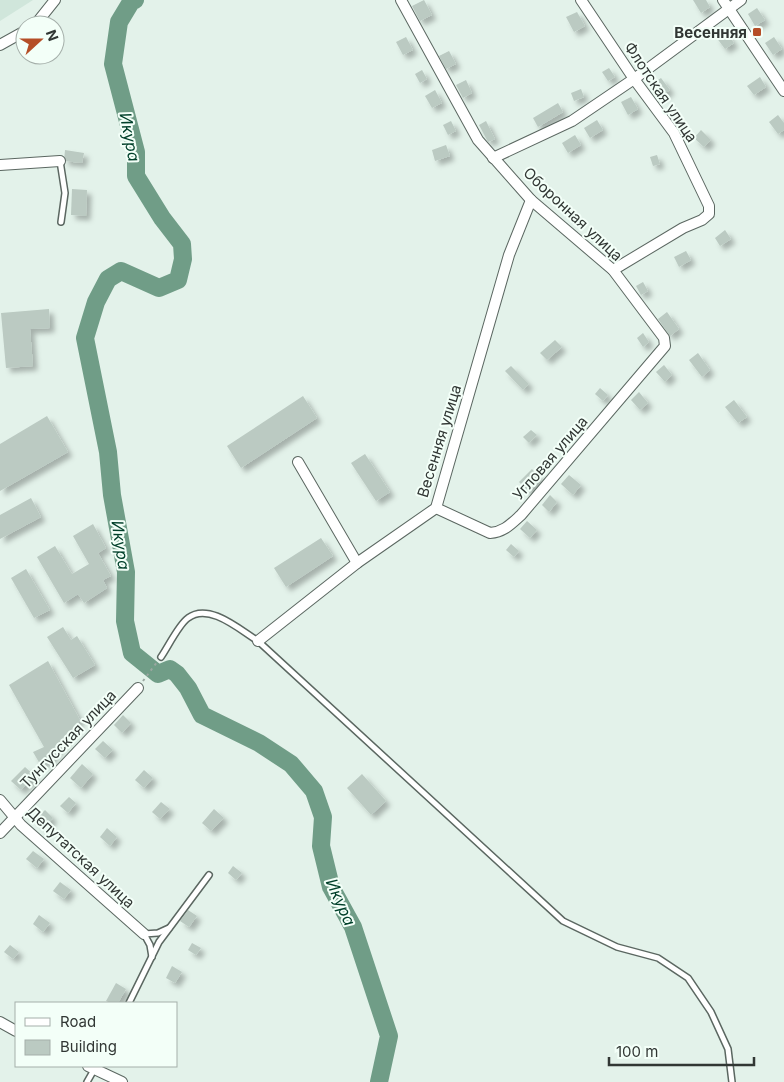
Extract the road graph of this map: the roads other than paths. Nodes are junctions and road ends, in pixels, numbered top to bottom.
1 (55, 0) edge
2 (401, 0) edge
3 (581, 0) edge
4 (741, 0) edge
5 (726, 4) edge
6 (43, 15) edge
7 (15, 37) edge
8 (0, 45) edge
9 (634, 79) junction
10 (784, 91) edge
11 (493, 158) junction
12 (60, 161) joint
13 (0, 165) edge
14 (531, 200) junction
15 (61, 222) dead end
16 (612, 270) junction
17 (664, 346) joint
18 (298, 462) dead end
19 (436, 508) junction
20 (357, 563) junction
21 (258, 641) junction
22 (162, 657) road end
23 (138, 688) road end
24 (0, 800) edge
25 (15, 816) junction
26 (0, 833) edge
27 (209, 875) dead end
28 (172, 927) junction
29 (144, 934) junction
30 (152, 957) junction
31 (130, 1002) edge
32 (0, 1022) edge
33 (15, 1030) edge
34 (93, 1067) edge
35 (87, 1082) edge
36 (122, 1082) edge
37 (732, 1082) edge

1 - 6 street
2 - 11 street, Оборонная улица
3 - 9 street, Флотская улица
4 - 5 street
5 - 9 street
5 - 10 street
7 - 8 street
9 - 11 street
9 - 16 street, Флотская улица
11 - 14 street, Оборонная улица
12 - 13 street
12 - 15 lane
14 - 16 street, Оборонная улица
14 - 19 street, Весенняя улица
16 - 17 street, Оборонная улица
17 - 19 street, Угловая улица
18 - 20 street
19 - 20 street, Весенняя улица
20 - 21 street, Весенняя улица
21 - 22 lane
21 - 37 lane
23 - 25 street, Тунгусская улица
24 - 25 street, Депутатская улица
25 - 26 street, Тунгусская улица
25 - 29 street, Депутатская улица
27 - 28 lane
28 - 29 lane
28 - 30 lane
29 - 30 lane
30 - 31 lane
32 - 33 street
34 - 35 lane
34 - 36 street

